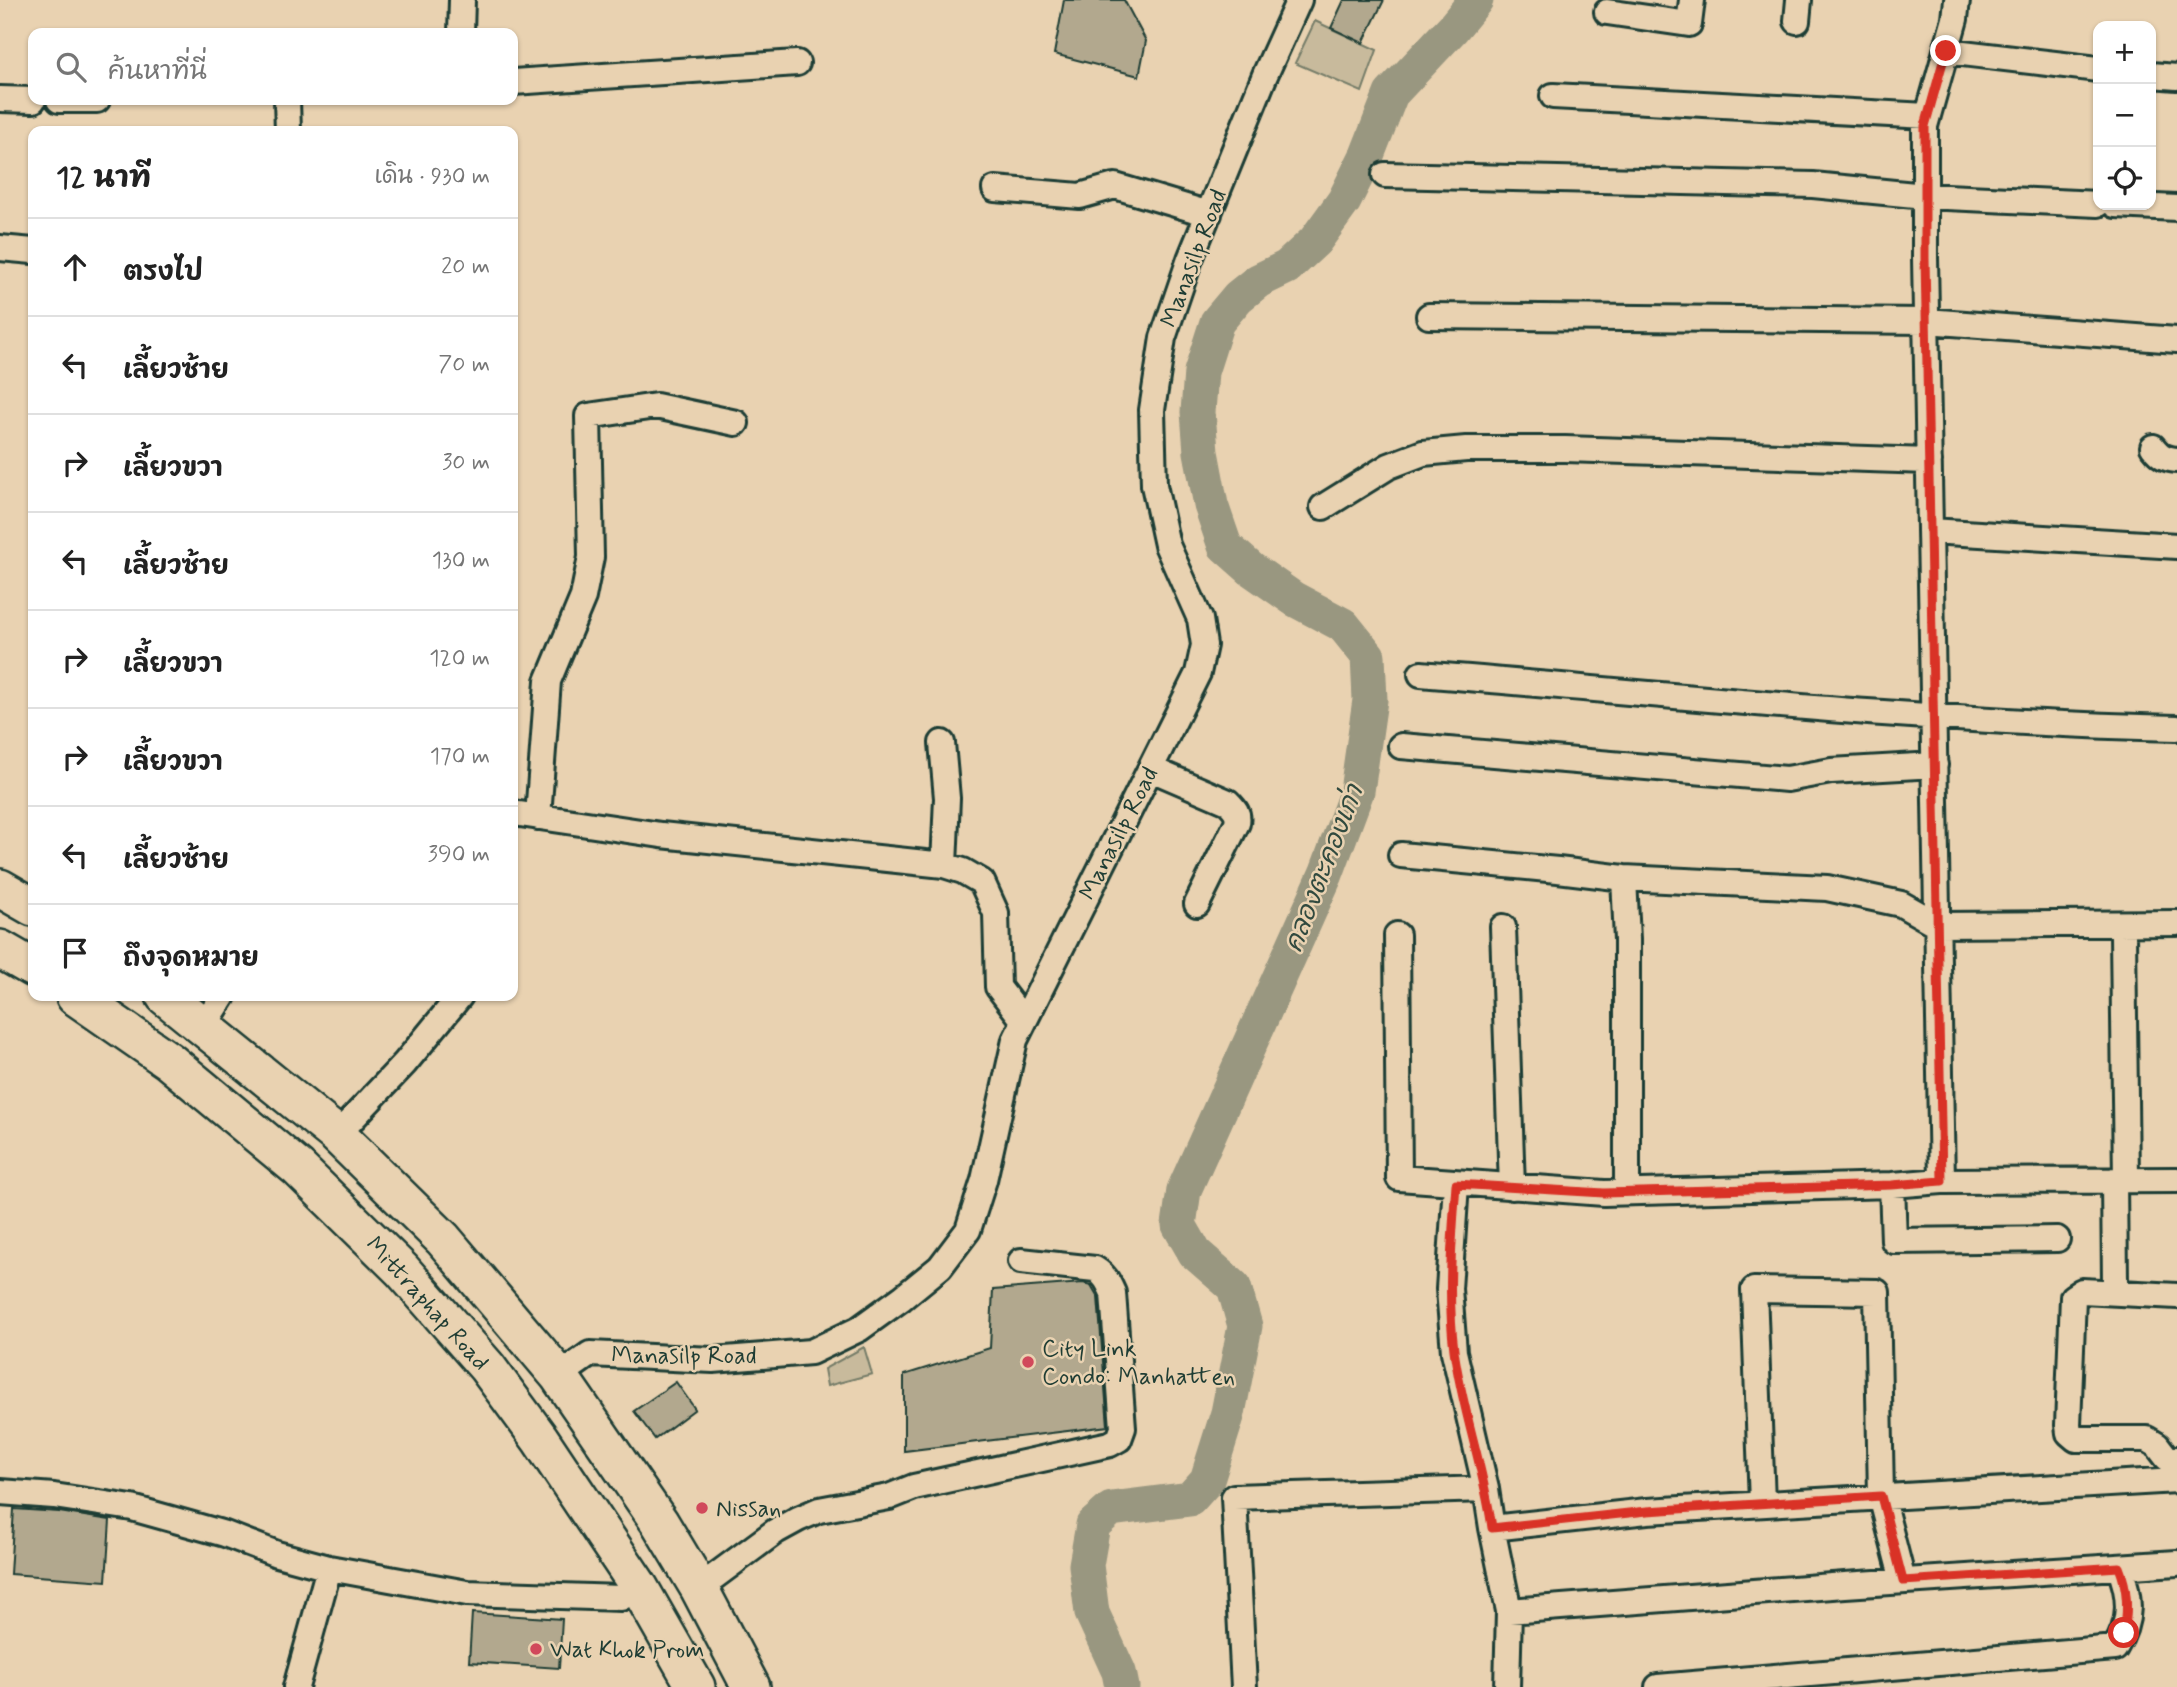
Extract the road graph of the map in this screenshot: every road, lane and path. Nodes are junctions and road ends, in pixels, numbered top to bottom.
1 (461, 0) edge
2 (1692, 0) edge
3 (1957, 0) edge
4 (1297, 1) edge
5 (1607, 12) dead end
6 (461, 28) edge
7 (1946, 51) junction
8 (797, 63) dead end
9 (2093, 68) edge
10 (2156, 75) edge
11 (2177, 77) edge
12 (518, 82) edge
13 (1553, 96) dead end
14 (0, 99) edge
15 (28, 100) edge
16 (287, 105) edge
17 (1927, 116) junction
18 (288, 126) edge
19 (1385, 175) dead end
20 (995, 189) dead end
21 (1925, 196) junction
22 (2093, 204) edge
23 (2156, 207) edge
24 (2177, 208) edge
25 (1209, 214) junction
26 (0, 248) edge
27 (28, 251) edge
28 (1429, 316) dead end
29 (1926, 321) junction
30 (2177, 340) edge
31 (736, 423) dead end
32 (2153, 447) dead end
33 (2177, 460) edge
34 (1929, 461) junction
35 (1323, 507) dead end
36 (1930, 531) junction
37 (2177, 545) edge
38 (1421, 674) dead end
39 (1934, 716) junction
40 (2177, 728) edge
41 (942, 743) dead end
42 (1401, 746) dead end
43 (1935, 765) junction
44 (1151, 769) junction
45 (518, 814) edge
46 (538, 817) junction
47 (1401, 855) dead end
48 (944, 865) junction
49 (1624, 878) junction
50 (0, 888) edge
51 (28, 904) edge
52 (1197, 904) dead end
53 (2177, 923) edge
54 (1938, 925) junction
55 (1503, 927) dead end
56 (2123, 934) dead end
57 (1397, 935) dead end
58 (0, 948) edge
59 (28, 965) edge
60 (82, 1001) edge
61 (181, 1001) edge
62 (456, 1001) edge
63 (213, 1011) edge
64 (1024, 1021) junction
65 (337, 1135) junction
66 (2120, 1180) junction
67 (2177, 1180) edge
68 (1942, 1181) junction
69 (1456, 1184) junction
70 (1892, 1185) junction
71 (1512, 1187) junction
72 (1627, 1192) junction
73 (2057, 1239) dead end
74 (1021, 1261) dead end
75 (2115, 1282) dead end
76 (2177, 1296) edge
77 (559, 1376) junction
78 (2177, 1459) edge
79 (2177, 1480) edge
80 (1486, 1489) junction
81 (0, 1492) edge
82 (1881, 1496) junction
83 (1762, 1503) junction
84 (1492, 1528) junction
85 (2177, 1563) edge
86 (2119, 1567) junction
87 (329, 1568) junction
88 (1903, 1581) junction
89 (639, 1587) junction
90 (699, 1588) junction
91 (1509, 1611) junction
92 (296, 1687) edge
93 (696, 1687) edge
94 (751, 1687) edge
95 (1244, 1687) edge
96 (1507, 1687) edge
97 (1658, 1687) edge

1 - 6 street
2 - 5 street
3 - 7 street
4 - 25 street, Manasilp Road
7 - 9 street
7 - 17 street
8 - 12 street
10 - 11 street
13 - 17 street
14 - 15 street
16 - 18 street
17 - 21 street
19 - 21 street
20 - 25 street
21 - 22 street
21 - 29 street
23 - 24 street
25 - 44 street, Manasilp Road
26 - 27 street
28 - 29 street
29 - 30 street
29 - 34 street
31 - 46 street
32 - 33 street
34 - 35 street
34 - 36 street
36 - 37 street
36 - 39 street
38 - 39 street
39 - 40 street
39 - 43 street
41 - 48 street
42 - 43 street
43 - 54 street
44 - 52 street
44 - 64 street, Manasilp Road
45 - 46 street
46 - 48 street
47 - 49 street
48 - 64 street
49 - 54 street
49 - 72 street
50 - 51 highway
53 - 54 street
54 - 68 street
55 - 71 street
56 - 66 street
57 - 69 street
58 - 59 highway
60 - 89 highway, Mittraphap Road
61 - 63 highway, Mittraphap Road
62 - 65 street
63 - 65 highway, Mittraphap Road
64 - 77 street, Manasilp Road
65 - 77 highway, Mittraphap Road
66 - 67 street
66 - 68 street
66 - 75 street
68 - 70 street
69 - 71 street
69 - 80 street
70 - 72 street
70 - 73 street
71 - 72 street
74 - 90 street
76 - 78 street
77 - 90 highway, Mittraphap Road
79 - 82 street
80 - 84 street
80 - 95 street
81 - 87 street
82 - 83 street
82 - 83 street
82 - 88 street
83 - 84 street
84 - 91 street
85 - 86 street
86 - 88 street
86 - 97 street
87 - 89 street
87 - 92 street
88 - 91 street
89 - 93 highway, Mittraphap Road
90 - 94 highway, Mittraphap Road
91 - 96 street

